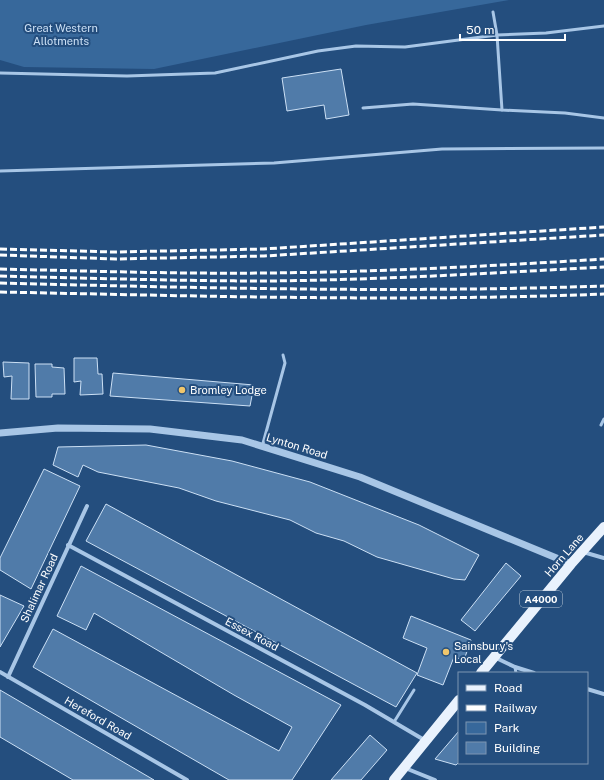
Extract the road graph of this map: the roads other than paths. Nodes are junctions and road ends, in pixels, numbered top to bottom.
1 (494, 12) dead end
2 (604, 26) edge
3 (497, 35) junction
4 (0, 73) edge
5 (363, 108) dead end
6 (502, 110) junction
7 (604, 118) edge
8 (604, 148) edge
9 (0, 171) edge
10 (283, 355) dead end
11 (604, 418) edge
12 (601, 425) dead end
13 (0, 433) edge
14 (262, 447) junction
15 (87, 506) dead end
16 (604, 528) edge
17 (68, 545) junction
18 (582, 552) junction
19 (604, 558) edge
20 (571, 564) junction
21 (494, 657) junction
22 (515, 667) junction
23 (0, 672) edge
24 (482, 672) edge
25 (516, 672) edge
26 (531, 672) edge
27 (8, 677) junction
28 (588, 689) edge
29 (414, 690) dead end
30 (604, 694) edge
31 (458, 702) edge
32 (394, 722) junction
33 (426, 741) junction
34 (405, 768) junction
35 (187, 780) edge
36 (394, 780) edge
37 (435, 780) edge

1 - 3 lane
2 - 3 lane
3 - 4 lane
3 - 6 lane
5 - 6 lane
6 - 7 lane
8 - 9 lane
10 - 14 lane
11 - 12 lane
13 - 14 street, Lynton Road
14 - 20 street, Lynton Road
15 - 17 street, Shalimar Road
16 - 18 main road, Horn Lane / A4000
17 - 27 street, Shalimar Road
17 - 32 street, Essex Road
18 - 19 street
18 - 20 main road, Horn Lane / A4000
20 - 21 main road, Horn Lane / A4000
21 - 22 street
21 - 24 main road, Horn Lane / A4000
22 - 25 lane
22 - 26 street
23 - 27 street, Hereford Road
27 - 35 street, Hereford Road
28 - 30 street
29 - 32 lane
31 - 33 main road
32 - 33 street, Essex Road
33 - 34 main road
34 - 36 main road
34 - 37 street

